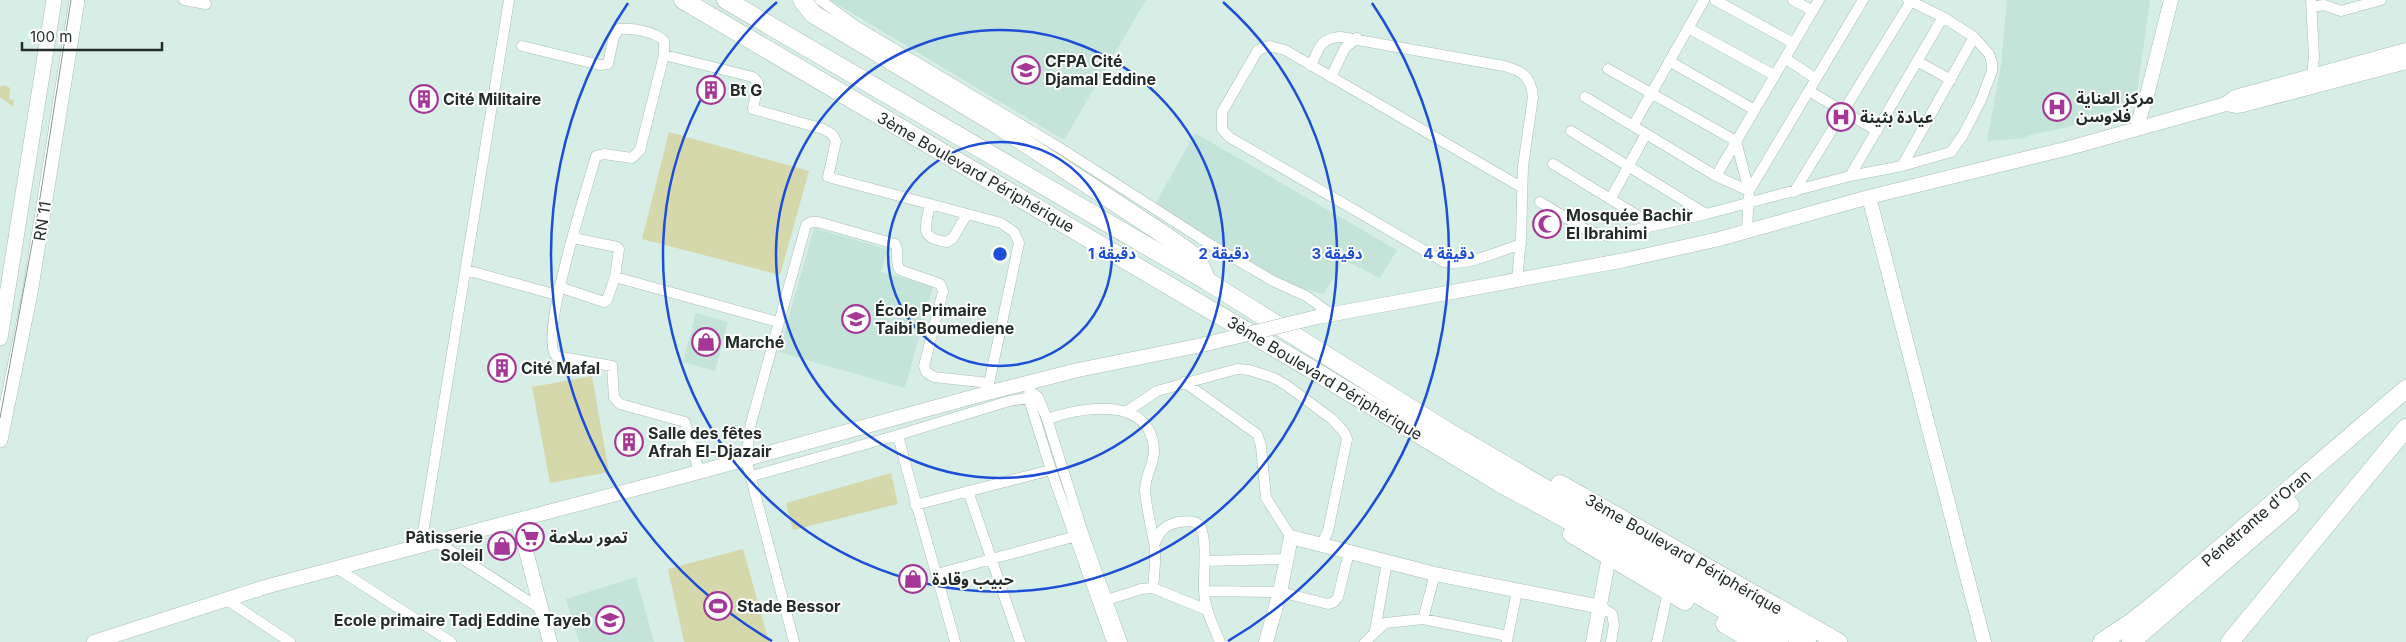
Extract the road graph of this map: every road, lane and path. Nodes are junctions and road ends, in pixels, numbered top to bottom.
1 (54, 0) edge
2 (77, 0) edge
3 (184, 0) edge
4 (510, 0) edge
5 (683, 0) edge
6 (726, 0) edge
7 (788, 0) edge
8 (802, 0) edge
9 (1704, 0) edge
10 (1715, 0) edge
11 (1794, 0) edge
12 (1819, 0) edge
13 (1863, 0) edge
14 (2171, 0) edge
15 (2381, 0) edge
16 (1910, 1) edge
17 (206, 4) dead end
18 (2311, 4) edge
19 (817, 7) edge
20 (1813, 11) junction
21 (1943, 17) junction
22 (1688, 28) junction
23 (1974, 36) junction
24 (1357, 38) junction
25 (1793, 42) junction
26 (522, 46) dead end
27 (2406, 50) edge
28 (664, 55) junction
29 (1785, 58) junction
30 (1669, 61) junction
31 (1917, 61) junction
32 (2406, 62) edge
33 (1311, 66) junction
34 (1608, 69) dead end
35 (1774, 75) junction
36 (2312, 75) junction
37 (1331, 77) junction
38 (1816, 79) junction
39 (1951, 80) junction
40 (1809, 91) junction
41 (1650, 93) junction
42 (1585, 97) dead end
43 (2226, 104) junction
44 (1753, 110) junction
45 (1844, 111) junction
46 (1633, 126) junction
47 (2136, 129) junction
48 (1570, 131) dead end
49 (1877, 132) junction
50 (1646, 134) junction
51 (1736, 141) junction
52 (1553, 164) dead end
53 (1902, 166) junction
54 (1628, 167) junction
55 (1716, 176) junction
56 (1850, 176) junction
57 (1521, 187) junction
58 (1794, 192) junction
59 (1749, 196) junction
60 (1869, 197) junction
61 (1611, 198) junction
62 (1540, 202) dead end
63 (930, 204) junction
64 (967, 214) junction
65 (1706, 214) junction
66 (1653, 225) junction
67 (1747, 231) junction
68 (573, 238) junction
69 (1521, 244) junction
70 (466, 270) junction
71 (614, 277) junction
72 (1207, 280) junction
73 (1517, 280) junction
74 (558, 291) junction
75 (1332, 314) junction
76 (778, 322) junction
77 (0, 338) edge
78 (1184, 382) junction
79 (988, 388) junction
80 (2406, 389) edge
81 (1032, 392) junction
82 (2406, 404) edge
83 (1126, 412) junction
84 (1047, 419) junction
85 (2406, 428) edge
86 (1447, 431) junction
87 (898, 435) junction
88 (0, 440) edge
89 (746, 459) junction
90 (1051, 470) junction
91 (699, 472) junction
92 (752, 476) junction
93 (1500, 483) junction
94 (968, 491) junction
95 (915, 505) junction
96 (518, 521) junction
97 (1078, 535) junction
98 (1291, 537) junction
99 (436, 541) junction
100 (1155, 543) junction
101 (421, 545) junction
102 (1321, 545) junction
103 (1350, 552) junction
104 (1609, 557) junction
105 (992, 559) junction
106 (1286, 559) junction
107 (1205, 561) junction
108 (1387, 562) junction
109 (338, 569) junction
110 (937, 574) junction
111 (1435, 574) junction
112 (1153, 588) junction
113 (1204, 591) junction
114 (1516, 591) junction
115 (1280, 592) junction
116 (1668, 592) junction
117 (1705, 592) junction
118 (228, 600) junction
119 (1107, 600) junction
120 (1601, 608) junction
121 (541, 609) junction
122 (1207, 610) junction
123 (1423, 619) junction
124 (1375, 631) junction
125 (1736, 636) edge
126 (1507, 639) edge
127 (94, 642) edge
128 (290, 642) edge
129 (451, 642) edge
130 (550, 642) edge
131 (794, 642) edge
132 (955, 642) edge
133 (1020, 642) edge
134 (1112, 642) edge
135 (1122, 642) edge
136 (1220, 642) edge
137 (1266, 642) edge
138 (1365, 642) edge
139 (1593, 642) edge
140 (1611, 642) edge
141 (1658, 642) edge
142 (1754, 642) edge
143 (1779, 642) edge
144 (1807, 642) edge
145 (1838, 642) edge
146 (1984, 642) edge
147 (2102, 642) edge
148 (2131, 642) edge
149 (2230, 642) edge

1 - 77 main road, RN 11
2 - 88 main road, RN 11
3 - 17 street
4 - 70 street
5 - 93 highway, 3ème Boulevard Périphérique
6 - 72 highway, 3ème Boulevard Périphérique
7 - 19 highway
8 - 19 highway
9 - 22 street
10 - 25 street
11 - 20 street
12 - 20 street
13 - 38 street
14 - 47 main road
15 - 18 street
16 - 21 street
16 - 45 street
18 - 36 street
19 - 72 highway
19 - 75 street
20 - 25 street
21 - 23 street
21 - 31 street
22 - 30 street
22 - 35 street
23 - 39 street
23 - 53 street
24 - 33 street
24 - 37 street
24 - 57 street
25 - 29 street
26 - 28 street
27 - 36 main road
28 - 63 street
28 - 68 street
29 - 35 street
29 - 38 street
30 - 41 street
30 - 44 street
31 - 39 street
31 - 49 street
32 - 43 main road
33 - 37 street
33 - 69 street
34 - 41 street
35 - 44 street
36 - 43 main road
37 - 57 street
38 - 40 street
39 - 53 street
40 - 45 street
40 - 59 street
41 - 46 street
41 - 51 street
42 - 46 street
43 - 47 main road
44 - 51 street
45 - 49 street
45 - 58 street
46 - 50 street
47 - 60 main road
48 - 54 street
49 - 56 street
50 - 54 street
50 - 55 street
51 - 55 street
51 - 59 street
52 - 61 street
53 - 56 street
54 - 61 street
54 - 65 street
55 - 59 street
56 - 58 street
57 - 69 street
58 - 59 street
59 - 65 street
59 - 67 street
60 - 67 main road
60 - 146 main road
61 - 66 street
62 - 66 street
63 - 64 street
63 - 64 street
64 - 79 street
65 - 66 street
67 - 73 main road
68 - 71 street
68 - 74 street
69 - 73 street
70 - 74 street
70 - 101 street
71 - 74 street
71 - 76 street
72 - 86 highway, 3ème Boulevard Périphérique
73 - 75 main road
74 - 91 street
75 - 81 main road, bridge
76 - 79 street
76 - 89 street
78 - 83 street
78 - 98 street
78 - 102 street
79 - 81 main road
79 - 89 main road
80 - 147 highway, Pénétrante d'Oran
81 - 84 street
81 - 87 street
81 - 90 street
82 - 148 highway, Pénétrante d'Oran
83 - 84 street
83 - 100 street
84 - 97 street
85 - 149 highway
86 - 117 highway, 3ème Boulevard Périphérique
86 - 145 highway, 3ème Boulevard Périphérique
87 - 92 street
87 - 95 street
89 - 91 main road
89 - 92 street
90 - 94 street
90 - 97 street
91 - 96 main road
92 - 131 street
93 - 104 highway, 3ème Boulevard Périphérique
93 - 117 highway, 3ème Boulevard Périphérique
94 - 95 street
94 - 105 street
95 - 110 street
96 - 99 main road
96 - 121 main road
97 - 105 street
97 - 119 street
97 - 134 street
98 - 102 main road
98 - 106 main road
99 - 101 main road
99 - 121 street
100 - 107 street
100 - 112 street
101 - 109 main road
102 - 103 main road
103 - 108 main road
103 - 115 street
104 - 116 highway, 3ème Boulevard Périphérique
104 - 120 main road
105 - 110 street
105 - 133 street
106 - 107 street
106 - 115 main road
107 - 113 street
108 - 111 main road
108 - 124 street
109 - 118 main road
109 - 129 street
110 - 132 street
111 - 114 main road
111 - 123 street
112 - 119 street
112 - 122 street
113 - 115 street
113 - 122 street
114 - 120 main road
114 - 126 street
115 - 137 main road
116 - 125 highway, 3ème Boulevard Périphérique
116 - 141 street
117 - 143 highway
117 - 144 highway
118 - 127 main road
118 - 128 street
119 - 135 street
120 - 139 main road
120 - 140 street
121 - 130 main road
122 - 136 street
123 - 124 street
123 - 126 street
124 - 138 street
125 - 142 highway, 3ème Boulevard Périphérique

